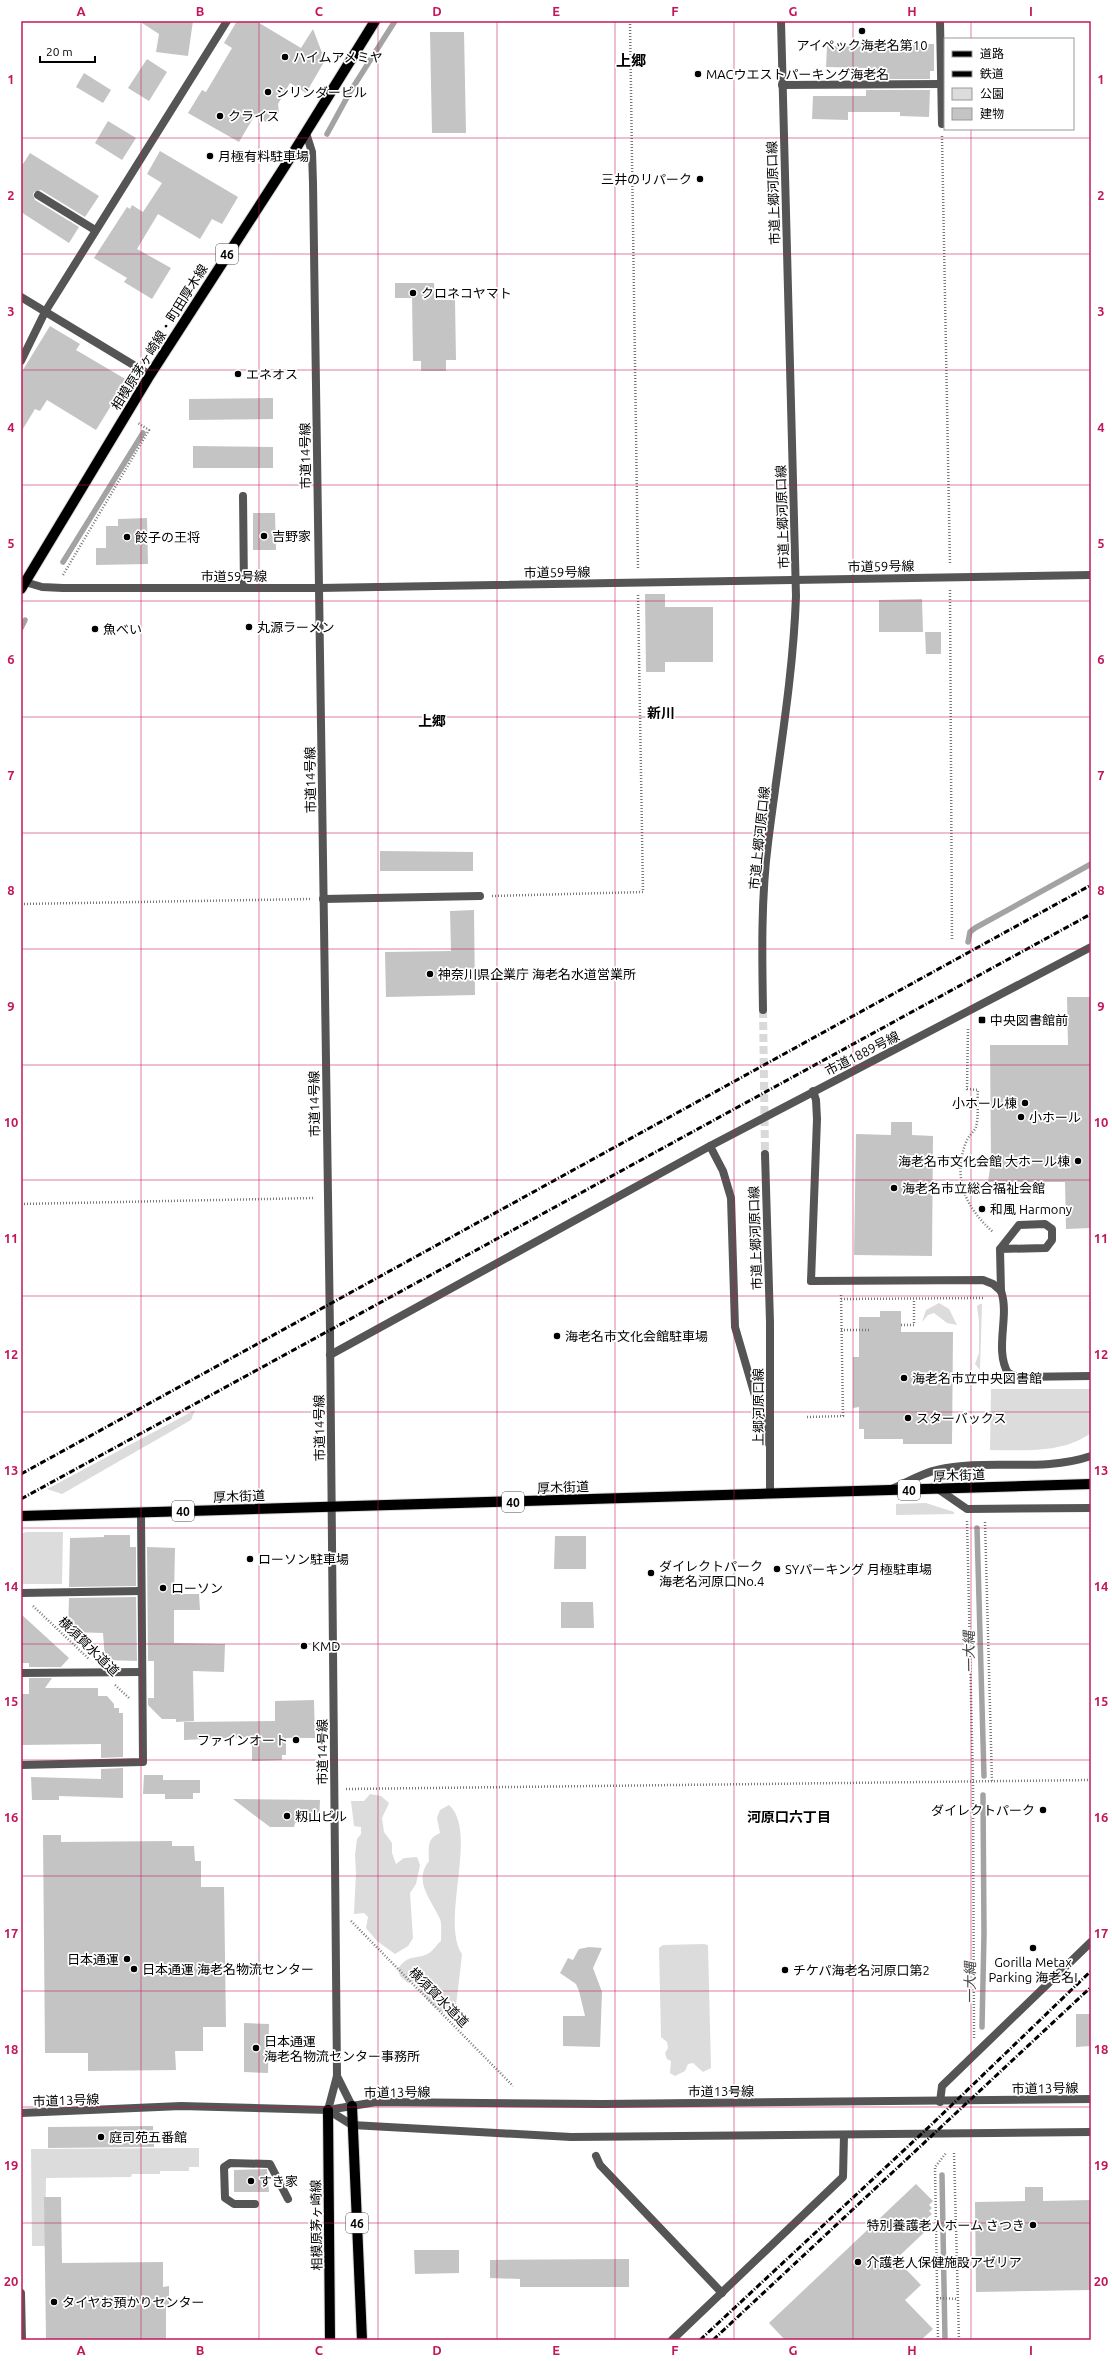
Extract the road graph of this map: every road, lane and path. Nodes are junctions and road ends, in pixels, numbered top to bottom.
1 (227, 21) edge
2 (375, 21) edge
3 (630, 21) edge
4 (781, 21) edge
5 (940, 21) edge
6 (941, 84) junction
7 (782, 85) junction
8 (942, 124) joint
9 (306, 133) junction
10 (38, 195) dead end
11 (95, 230) junction
12 (21, 297) edge
13 (45, 312) junction
14 (21, 361) edge
15 (150, 375) junction
16 (138, 423) dead end
17 (244, 496) dead end
18 (63, 575) dead end
19 (1091, 575) edge
20 (950, 577) junction
21 (796, 580) junction
22 (638, 582) junction
23 (23, 586) edge
24 (244, 588) junction
25 (319, 588) junction
26 (480, 896) joint
27 (323, 899) junction
28 (21, 904) edge
29 (952, 941) dead end
30 (1091, 947) edge
31 (763, 1010) tunnel mouth
32 (968, 1029) dead end
33 (813, 1091) junction
34 (710, 1146) junction
35 (765, 1154) tunnel mouth
36 (327, 1198) junction
37 (21, 1204) edge
38 (993, 1232) dead end
39 (1000, 1249) junction
40 (840, 1290) dead end
41 (1001, 1291) junction
42 (985, 1298) dead end
43 (841, 1299) junction
44 (914, 1299) junction
45 (770, 1322) joint
46 (901, 1325) dead end
47 (841, 1330) junction
48 (870, 1330) dead end
49 (330, 1355) junction
50 (955, 1375) dead end
51 (1091, 1376) edge
52 (985, 1378) dead end
53 (807, 1417) dead end
54 (770, 1448) junction
55 (1091, 1456) edge
56 (1091, 1484) edge
57 (938, 1489) junction
58 (889, 1490) junction
59 (770, 1493) junction
60 (332, 1507) junction
61 (1091, 1508) edge
62 (967, 1509) junction
63 (984, 1510) junction
64 (141, 1513) junction
65 (21, 1516) edge
66 (141, 1591) junction
67 (21, 1593) edge
68 (31, 1604) dead end
69 (102, 1672) junction
70 (142, 1672) junction
71 (21, 1673) edge
72 (142, 1711) junction
73 (21, 1765) edge
74 (1091, 1780) edge
75 (973, 1782) junction
76 (992, 1782) junction
77 (334, 1789) junction
78 (351, 1921) dead end
79 (1091, 1942) edge
80 (974, 2054) junction
81 (337, 2076) junction
82 (513, 2086) dead end
83 (1091, 2099) edge
84 (940, 2102) junction
85 (352, 2106) junction
86 (328, 2110) junction
87 (21, 2113) edge
88 (352, 2125) junction
89 (1091, 2132) edge
90 (844, 2135) junction
91 (946, 2153) dead end
92 (954, 2153) dead end
93 (596, 2156) dead end
94 (288, 2199) dead end
95 (255, 2204) dead end
96 (21, 2293) edge
97 (722, 2293) junction
98 (939, 2298) junction
99 (956, 2299) junction
100 (22, 2340) edge
101 (330, 2340) edge
102 (362, 2340) edge
103 (672, 2340) edge
104 (938, 2340) edge
105 (959, 2340) edge

1 - 11 street
2 - 9 main road, 相模原茅ヶ崎線・町田厚木線 / 46
3 - 22 path
4 - 7 street, 市道上郷河原口線
5 - 6 street
6 - 7 street
6 - 8 street
7 - 21 street, 市道上郷河原口線
8 - 20 path
9 - 15 main road, 相模原茅ヶ崎線・町田厚木線 / 46
9 - 25 street, 市道14号線
10 - 11 street
11 - 13 street
12 - 13 street
13 - 14 street
13 - 15 street
15 - 23 main road, 相模原茅ヶ崎線・町田厚木線 / 46
16 - 18 path
17 - 24 street
19 - 20 street, 市道59号線
20 - 21 street, 市道59号線
20 - 29 path
21 - 22 street, 市道59号線
21 - 31 street, 市道上郷河原口線
22 - 25 street, 市道59号線
22 - 26 path
23 - 24 street, 市道59号線
24 - 25 street, 市道59号線
25 - 27 street, 市道14号線
26 - 27 street
27 - 28 path
27 - 36 street, 市道14号線
30 - 33 street, 市道1889号線
32 - 38 path
33 - 34 street, 市道1889号線
33 - 41 street
34 - 49 street, 市道1889号線
34 - 54 street
35 - 45 street, 市道上郷河原口線
36 - 37 path
36 - 49 street, 市道14号線
39 - 39 street
39 - 41 street
40 - 43 path
41 - 51 street
42 - 44 path
43 - 44 path
43 - 47 path
44 - 46 path
45 - 54 street, 上郷河原口線
47 - 48 path
47 - 53 path
49 - 60 street, 市道14号線
50 - 52 path
54 - 59 street, 上郷河原口線
55 - 58 street
56 - 57 main road, 厚木街道 / 40
57 - 58 main road, 厚木街道 / 40
57 - 62 street
58 - 59 main road, 厚木街道 / 40
59 - 60 main road, 厚木街道 / 40
60 - 64 main road, 厚木街道 / 40
60 - 77 street, 市道14号線
61 - 63 street
62 - 63 street
62 - 75 path
63 - 76 path
64 - 65 main road, 厚木街道 / 40
64 - 66 street
66 - 67 street
66 - 70 street
68 - 69 path, 横須賀水道道
69 - 70 street
69 - 71 street
69 - 72 path, 横須賀水道道
70 - 72 street
72 - 73 street
74 - 76 path
75 - 76 path
75 - 77 path
75 - 80 path
77 - 81 street, 市道14号線
78 - 82 path, 横須賀水道道
79 - 80 street
80 - 84 street
81 - 85 street
81 - 86 street
83 - 84 street, 市道13号線
84 - 85 street, 市道13号線
85 - 86 street, 市道13号線
85 - 88 main road, 46
86 - 87 street, 市道13号線
86 - 88 street
86 - 101 main road, 相模原茅ヶ崎線 / 46
88 - 90 street
88 - 102 main road, 46
89 - 90 street
90 - 97 street
91 - 98 path
92 - 99 path
93 - 97 street
94 - 95 street
96 - 100 street
97 - 103 street
98 - 99 path
98 - 104 path
99 - 105 path

